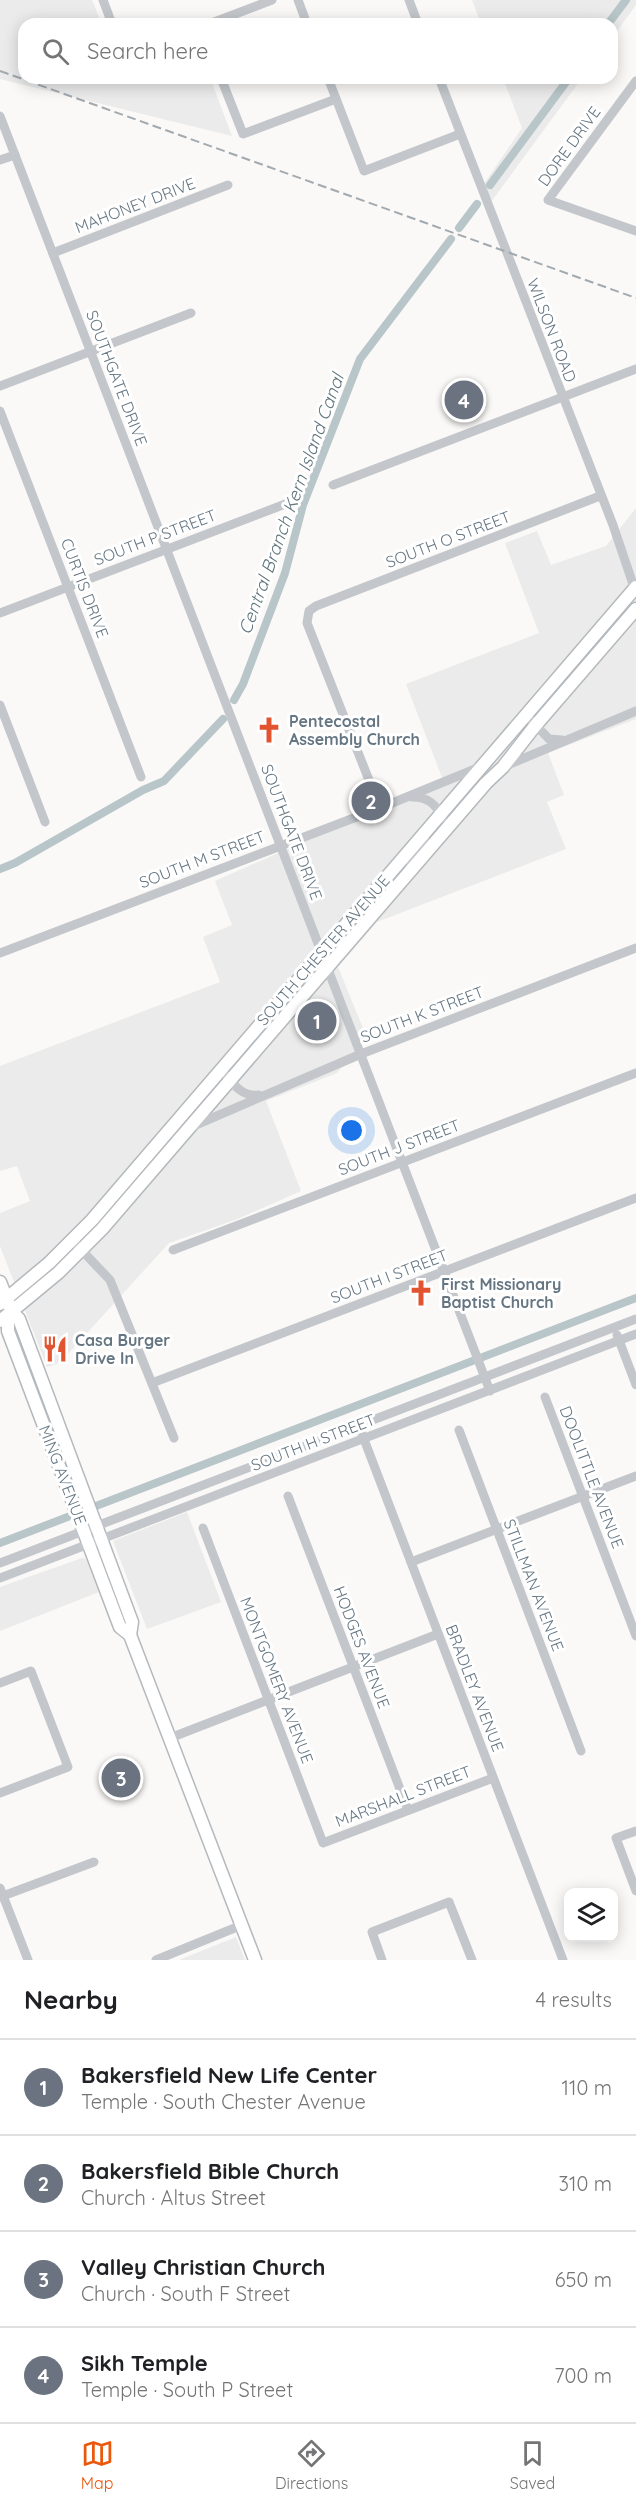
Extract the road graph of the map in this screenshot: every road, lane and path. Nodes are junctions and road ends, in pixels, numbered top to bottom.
1 (103, 0) edge
2 (272, 0) edge
3 (298, 0) edge
4 (409, 0) edge
5 (110, 18) edge
6 (225, 18) edge
7 (305, 18) edge
8 (416, 18) edge
9 (636, 81) edge
10 (224, 84) edge
11 (330, 84) edge
12 (441, 84) edge
13 (336, 99) junction
14 (0, 116) edge
15 (460, 134) junction
16 (15, 155) junction
17 (0, 160) edge
18 (228, 185) dead end
19 (636, 231) edge
20 (53, 253) junction
21 (190, 313) dead end
22 (91, 351) junction
23 (636, 369) edge
24 (0, 386) edge
25 (562, 398) junction
26 (0, 411) edge
27 (333, 485) dead end
28 (600, 496) junction
29 (288, 502) dead end
30 (167, 549) junction
31 (68, 587) junction
32 (636, 589) edge
33 (636, 609) edge
34 (0, 613) edge
35 (0, 705) edge
36 (636, 711) edge
37 (526, 715) junction
38 (535, 726) junction
39 (570, 739) junction
40 (503, 767) junction
41 (479, 770) junction
42 (141, 777) dead end
43 (407, 796) junction
44 (380, 807) junction
45 (440, 814) junction
46 (45, 822) dead end
47 (452, 822) junction
48 (281, 845) junction
49 (408, 872) junction
50 (636, 948) edge
51 (322, 952) junction
52 (0, 953) edge
53 (327, 967) junction
54 (361, 1054) junction
55 (221, 1069) junction
56 (636, 1073) edge
57 (230, 1080) junction
58 (267, 1094) junction
59 (189, 1128) junction
60 (403, 1162) junction
61 (636, 1198) edge
62 (72, 1240) junction
63 (82, 1250) junction
64 (172, 1250) dead end
65 (445, 1271) junction
66 (0, 1282) edge
67 (4, 1301) edge
68 (12, 1312) junction
69 (636, 1319) edge
70 (0, 1321) edge
71 (615, 1327) junction
72 (636, 1334) edge
73 (619, 1341) junction
74 (486, 1377) junction
75 (152, 1383) junction
76 (636, 1385) edge
77 (490, 1391) junction
78 (545, 1397) dead end
79 (359, 1426) junction
80 (459, 1430) dead end
81 (174, 1438) dead end
82 (364, 1439) junction
83 (636, 1476) edge
84 (288, 1496) dead end
85 (583, 1496) junction
86 (96, 1522) junction
87 (83, 1528) junction
88 (203, 1528) dead end
89 (497, 1529) junction
90 (102, 1539) junction
91 (89, 1545) junction
92 (411, 1562) junction
93 (0, 1563) edge
94 (0, 1578) edge
95 (438, 1634) junction
96 (130, 1635) junction
97 (636, 1636) edge
98 (354, 1666) junction
99 (0, 1683) edge
100 (268, 1699) junction
101 (170, 1738) junction
102 (581, 1751) dead end
103 (493, 1778) junction
104 (0, 1793) edge
105 (408, 1810) junction
106 (636, 1831) edge
107 (323, 1843) joint
108 (94, 1862) dead end
109 (636, 1891) edge
110 (1, 1894) edge
111 (242, 1925) junction
112 (28, 1960) edge
113 (156, 1960) edge
114 (255, 1960) edge
115 (382, 1960) edge
116 (472, 1960) edge
117 (563, 1960) edge

1 - 5 street
2 - 6 street
3 - 7 street
4 - 8 street
9 - 19 street, DORE DRIVE
10 - 13 street
11 - 13 street
12 - 15 street, WILSON ROAD
13 - 15 street
14 - 16 street, SOUTHGATE DRIVE
15 - 25 street, WILSON ROAD
16 - 17 street
16 - 20 street, SOUTHGATE DRIVE
18 - 20 street, MAHONEY DRIVE
20 - 22 street, SOUTHGATE DRIVE
21 - 22 street
22 - 24 street
22 - 30 street, SOUTHGATE DRIVE
23 - 25 street
25 - 27 street
25 - 28 street, WILSON ROAD
26 - 31 street, CURTIS DRIVE
28 - 32 street, WILSON ROAD
28 - 44 street, SOUTH O STREET
29 - 30 street, SOUTH P STREET
30 - 31 street, SOUTH P STREET
30 - 48 street, SOUTHGATE DRIVE
31 - 34 street, SOUTH P STREET
31 - 42 street, CURTIS DRIVE
32 - 37 main road, SOUTH CHESTER AVENUE
33 - 38 main road, SOUTH CHESTER AVENUE
35 - 46 street
36 - 39 street
37 - 38 street
37 - 41 main road, SOUTH CHESTER AVENUE
38 - 39 street
38 - 40 main road, SOUTH CHESTER AVENUE
39 - 40 street
40 - 47 main road, SOUTH CHESTER AVENUE
41 - 43 street, SOUTH M STREET
41 - 45 main road, SOUTH CHESTER AVENUE
41 - 47 street
43 - 44 street, SOUTH M STREET
43 - 45 street
44 - 48 street, SOUTH M STREET
45 - 49 street
45 - 51 main road, SOUTH CHESTER AVENUE
47 - 49 main road, SOUTH CHESTER AVENUE
48 - 51 street, SOUTHGATE DRIVE
48 - 52 street, SOUTH M STREET
49 - 53 main road, SOUTH CHESTER AVENUE
50 - 54 street, SOUTH K STREET
51 - 53 street, SOUTHGATE DRIVE
51 - 55 main road, SOUTH CHESTER AVENUE
53 - 54 street, SOUTHGATE DRIVE
53 - 57 main road, SOUTH CHESTER AVENUE
54 - 58 street, SOUTH K STREET
54 - 60 street, SOUTHGATE DRIVE
55 - 57 street
55 - 62 main road, SOUTH CHESTER AVENUE
56 - 60 street, SOUTH J STREET
57 - 58 street
57 - 59 main road, SOUTH CHESTER AVENUE
58 - 59 street, SOUTH K STREET
59 - 63 main road, SOUTH CHESTER AVENUE
60 - 64 street, SOUTH J STREET
60 - 65 street, SOUTHGATE DRIVE
61 - 65 street, SOUTH I STREET
62 - 63 street
62 - 67 main road, SOUTH CHESTER AVENUE
63 - 68 main road, SOUTH CHESTER AVENUE
63 - 75 street
65 - 74 street, SOUTHGATE DRIVE
65 - 75 street, SOUTH I STREET
66 - 67 main road, MING AVENUE
67 - 68 main road, MING AVENUE
68 - 70 main road, SOUTH CHESTER AVENUE
68 - 86 main road, MING AVENUE
68 - 87 main road, MING AVENUE
69 - 71 street, SOUTH H STREET
71 - 73 street
71 - 74 street, SOUTH H STREET
72 - 73 street, SOUTH H STREET
73 - 76 street
73 - 77 street, SOUTH H STREET
74 - 77 street, SOUTHGATE DRIVE
74 - 79 street, SOUTH H STREET
75 - 81 street
77 - 82 street, SOUTH H STREET
78 - 85 street, DOOLITTLE AVENUE
79 - 82 street, BRADLEY AVENUE
79 - 86 street, SOUTH H STREET
80 - 89 street, STILLMAN AVENUE
82 - 90 street, SOUTH H STREET
82 - 92 street, BRADLEY AVENUE
83 - 85 street
84 - 98 street, HODGES AVENUE
85 - 89 street
85 - 97 street, DOOLITTLE AVENUE
86 - 87 street, SOUTH H STREET
86 - 90 main road, MING AVENUE
87 - 91 main road, MING AVENUE
87 - 93 street, SOUTH H STREET
88 - 100 street, MONTGOMERY AVENUE
89 - 92 street
89 - 102 street, STILLMAN AVENUE
90 - 91 street, SOUTH H STREET
90 - 96 main road, MING AVENUE
91 - 94 street, SOUTH H STREET
91 - 96 main road, MING AVENUE
92 - 95 street, BRADLEY AVENUE
95 - 98 street
95 - 103 street, BRADLEY AVENUE
96 - 101 main road, MING AVENUE
98 - 100 street
98 - 105 street, HODGES AVENUE
99 - 104 street
100 - 101 street
100 - 107 street, MONTGOMERY AVENUE
101 - 111 main road, MING AVENUE
103 - 105 street, MARSHALL STREET
103 - 117 street, BRADLEY AVENUE
105 - 107 street, MARSHALL STREET
106 - 109 street
108 - 110 street
110 - 112 street
111 - 113 street
111 - 114 main road, MING AVENUE
115 - 116 street

